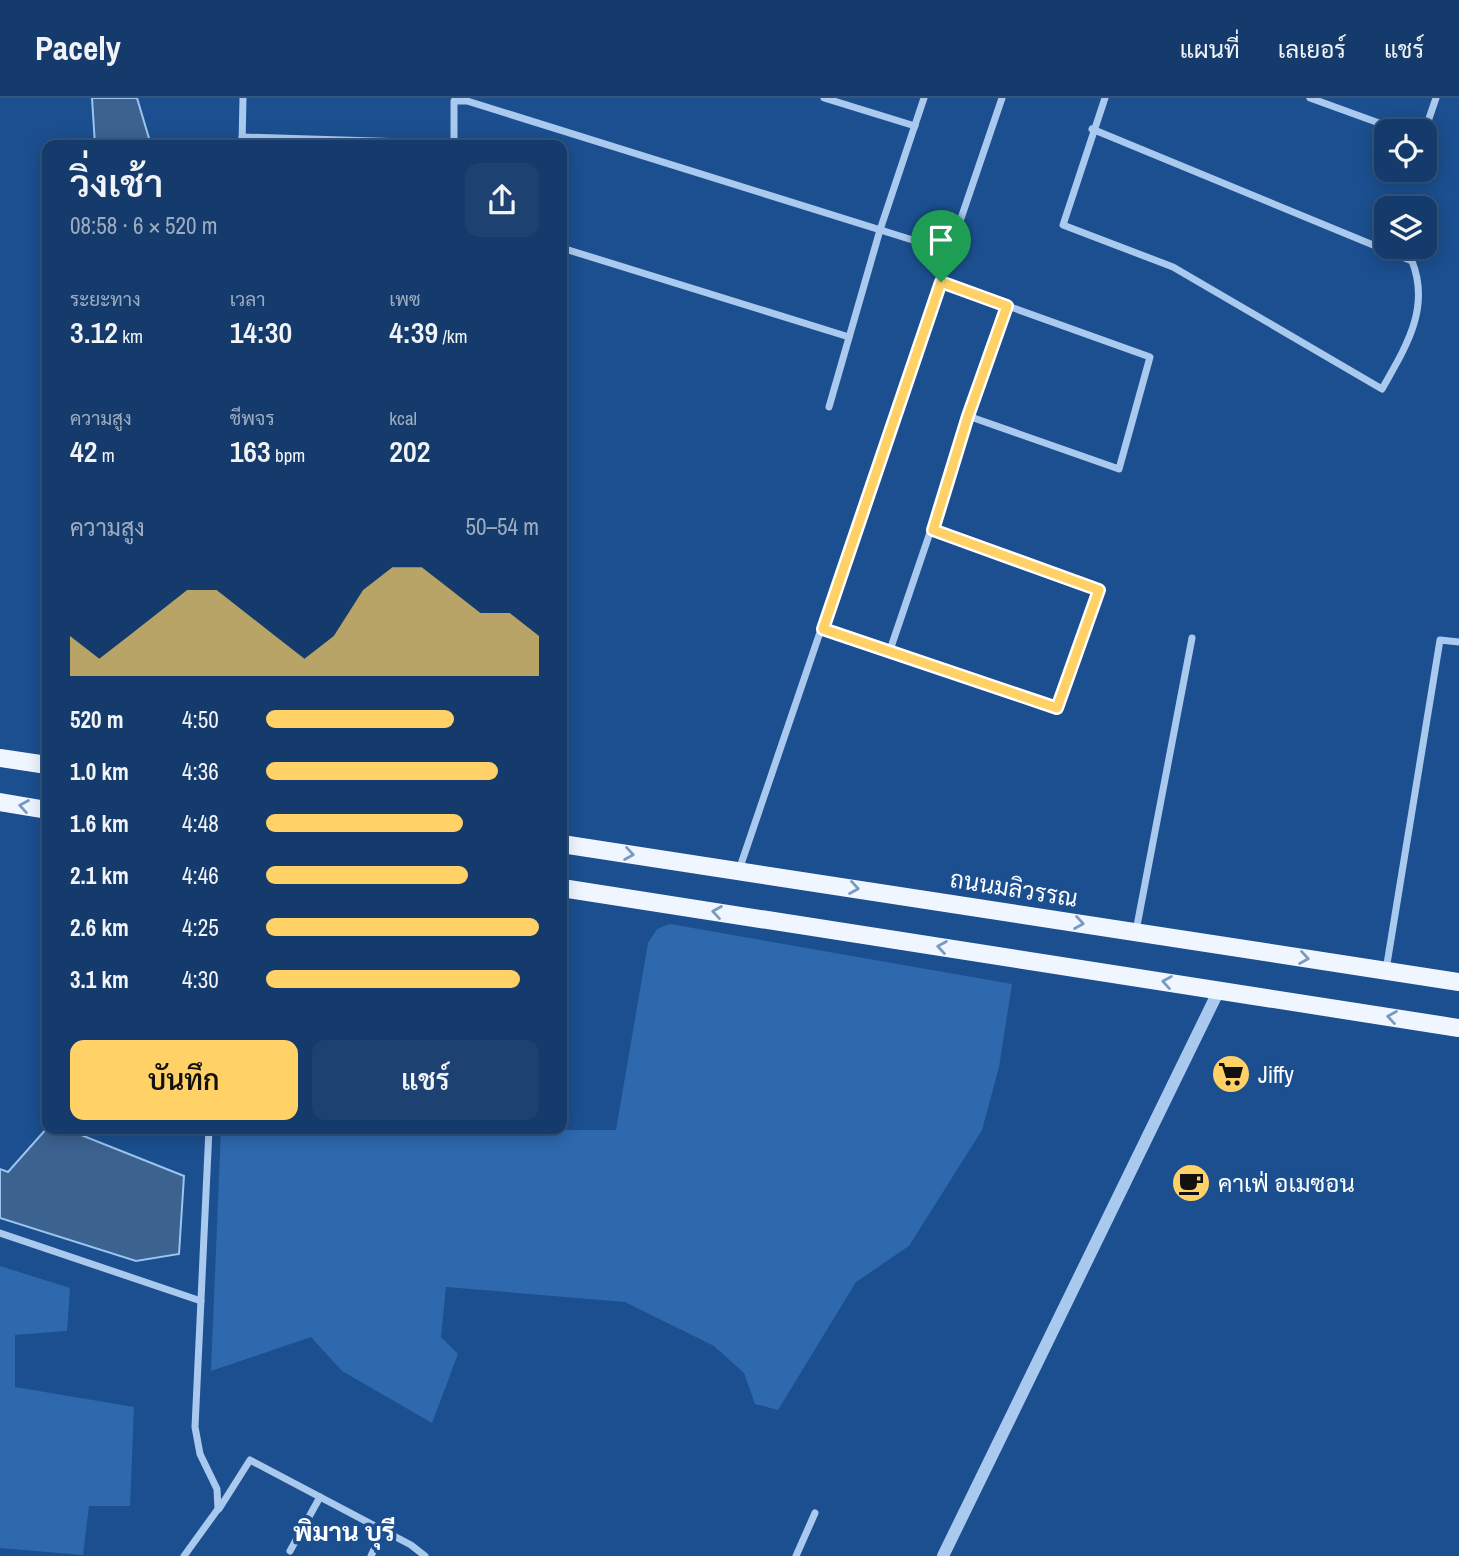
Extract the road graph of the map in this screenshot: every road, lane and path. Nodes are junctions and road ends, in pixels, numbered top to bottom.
1 (243, 98) edge
2 (824, 98) edge
3 (924, 98) edge
4 (1002, 98) edge
5 (1105, 98) edge
6 (1310, 98) edge
7 (1436, 98) edge
8 (1429, 119) edge
9 (1374, 121) edge
10 (915, 126) junction
11 (1092, 129) junction
12 (242, 140) edge
13 (454, 140) edge
14 (880, 230) junction
15 (567, 250) edge
16 (951, 252) junction
17 (941, 282) junction
18 (1007, 306) junction
19 (849, 337) junction
20 (829, 407) dead end
21 (968, 416) junction
22 (933, 530) junction
23 (823, 629) junction
24 (1192, 638) dead end
25 (1459, 642) edge
26 (889, 653) junction
27 (0, 758) edge
28 (42, 764) edge
29 (0, 802) edge
30 (42, 809) edge
31 (567, 845) edge
32 (739, 871) junction
33 (567, 889) edge
34 (1136, 932) junction
35 (1386, 970) junction
36 (1459, 982) edge
37 (1219, 990) junction
38 (1459, 1028) edge
39 (209, 1134) edge
40 (0, 1233) edge
41 (201, 1301) junction
42 (320, 1497) junction
43 (218, 1509) junction
44 (815, 1513) dead end
45 (383, 1530) junction
46 (290, 1551) dead end
47 (184, 1556) edge
48 (371, 1556) edge
49 (425, 1556) edge
50 (796, 1556) edge
51 (943, 1556) edge

1 - 12 street
2 - 10 street
3 - 10 street
4 - 16 street
5 - 11 street
6 - 9 street
7 - 8 street
10 - 14 street
11 - 11 street
13 - 14 street
14 - 16 street
14 - 19 street
15 - 19 street
16 - 17 street
17 - 18 street
17 - 23 street
18 - 21 street
18 - 21 street
19 - 20 street
21 - 22 street
22 - 26 street
22 - 26 street
23 - 26 street
23 - 32 street
24 - 34 street
25 - 35 street
27 - 28 main road
30 -> 29 main road
31 -> 32 main road, ถนนมลิวรรณ
32 -> 34 main road, ถนนมลิวรรณ
37 -> 33 main road
34 -> 35 main road, ถนนมลิวรรณ
35 - 36 main road, ถนนมลิวรรณ
38 -> 37 main road
37 - 51 street
39 - 41 street
40 - 41 street
41 - 43 street
42 - 43 street
42 - 45 street
42 - 46 street
43 - 47 street
44 - 50 street
45 - 48 street
45 - 49 street

